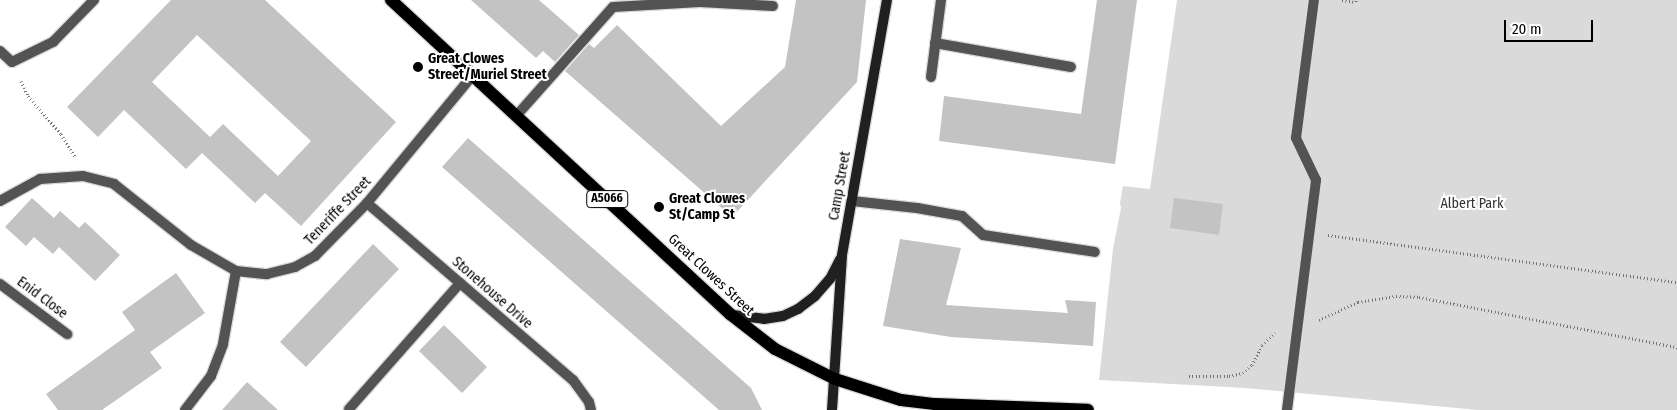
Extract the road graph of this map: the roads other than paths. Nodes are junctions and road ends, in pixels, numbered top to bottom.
1 (94, 0) edge
2 (887, 0) edge
3 (941, 0) edge
4 (1314, 0) edge
5 (399, 2) edge
6 (772, 6) dead end
7 (935, 43) junction
8 (0, 52) edge
9 (1071, 66) dead end
10 (473, 75) junction
11 (931, 78) dead end
12 (517, 115) junction
13 (0, 201) edge
14 (852, 202) junction
15 (367, 203) junction
16 (1095, 252) dead end
17 (842, 255) junction
18 (236, 271) junction
19 (460, 283) junction
20 (0, 284) edge
21 (730, 314) junction
22 (67, 334) dead end
23 (835, 379) junction
24 (349, 409) dead end
25 (185, 410) edge
26 (591, 410) edge
27 (832, 410) edge
28 (1088, 410) edge
29 (1287, 410) edge

1 - 8 street
2 - 14 main road, Camp Street
3 - 7 street
4 - 29 street
5 - 10 main road, Great Clowes Street / A5066
6 - 12 street
7 - 9 street
7 - 11 street
10 - 12 main road, Great Clowes Street / A5066
10 - 15 street, Teneriffe Street
12 - 21 main road, Great Clowes Street / A5066
13 - 18 street, Teneriffe Street
14 - 16 street
14 - 17 main road, Camp Street
15 - 18 street, Teneriffe Street
15 - 19 street, Stonehouse Drive
17 - 21 main road
17 - 23 main road, Camp Street
18 - 25 street
19 - 24 street
19 - 26 street, Stonehouse Drive
20 - 22 street, Enid Close
21 - 23 main road, Great Clowes Street / A5066
23 - 27 main road, Camp Street
23 - 28 main road, Great Clowes Street / A5066

